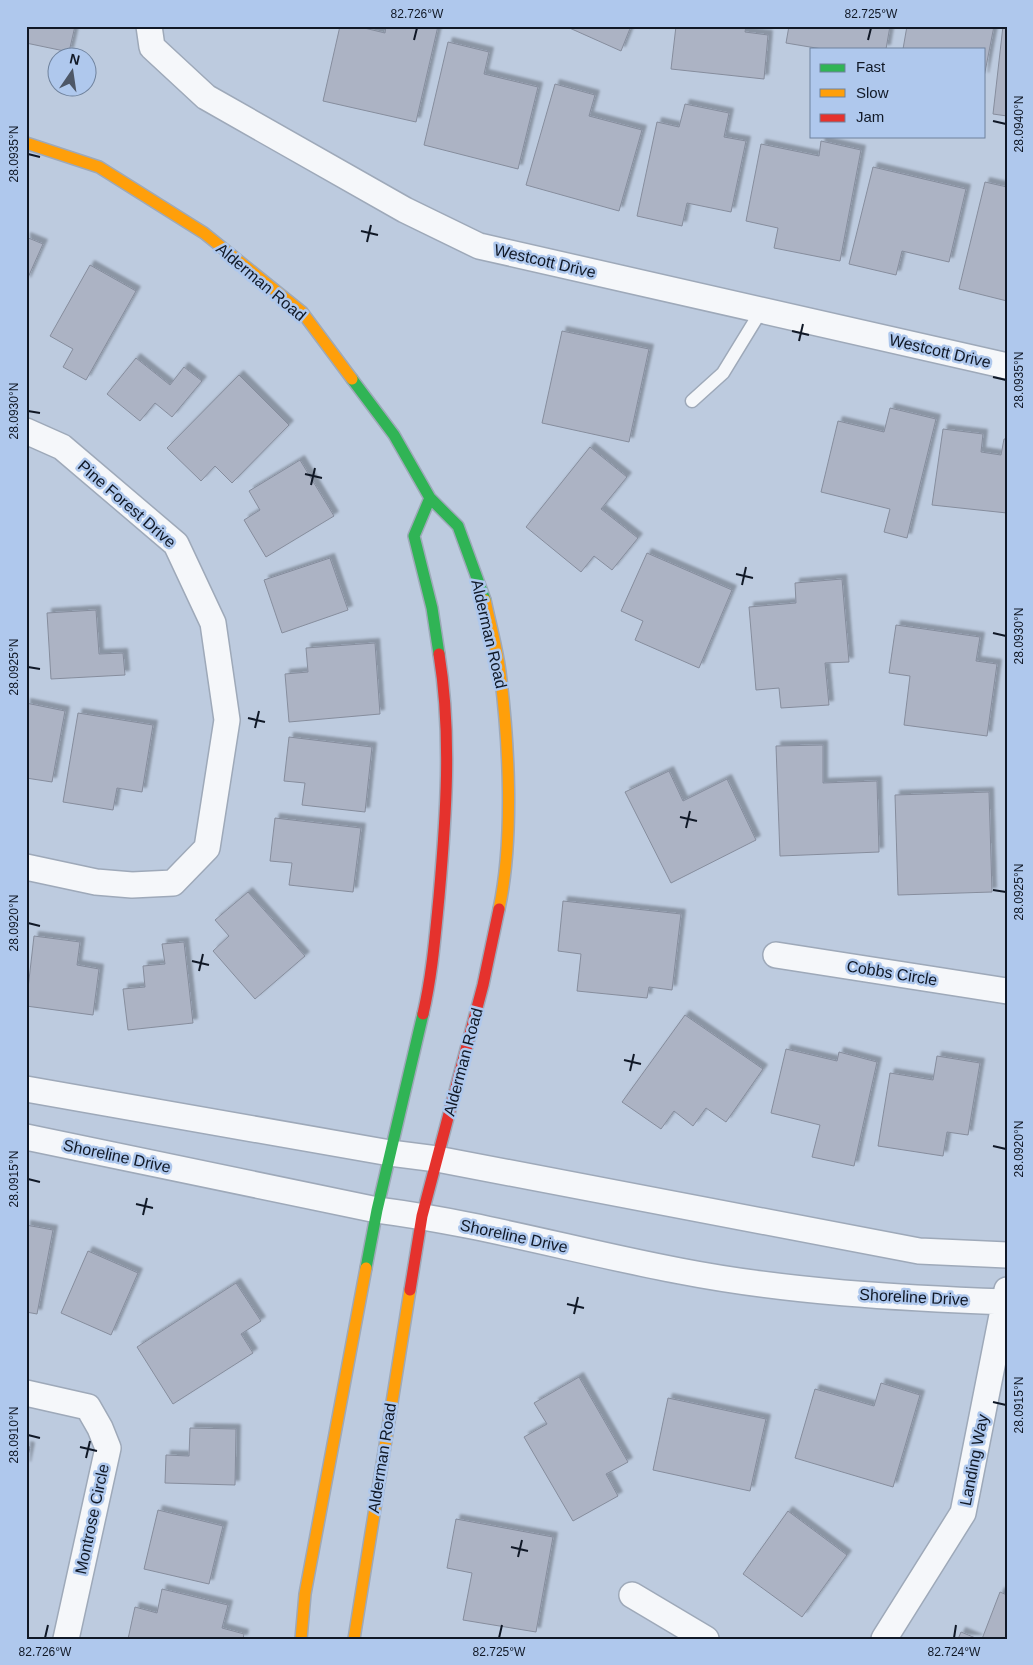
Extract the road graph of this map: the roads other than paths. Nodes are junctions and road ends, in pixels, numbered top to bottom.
1 (149, 26) edge
2 (26, 143) edge
3 (761, 311) junction
4 (1007, 366) edge
5 (692, 401) dead end
6 (26, 431) edge
7 (430, 498) junction
8 (26, 867) edge
9 (776, 955) dead end
10 (1007, 991) edge
11 (26, 1089) edge
12 (26, 1137) edge
13 (390, 1153) junction
14 (437, 1159) junction
15 (377, 1210) junction
16 (422, 1216) junction
17 (1007, 1255) edge
18 (1006, 1298) edge
19 (26, 1393) edge
20 (632, 1595) dead end
21 (66, 1639) edge
22 (301, 1639) edge
23 (354, 1639) edge
24 (706, 1639) edge
25 (884, 1639) edge

1 - 3 street, Westcott Drive
2 - 7 street, Alderman Road
3 - 4 street, Westcott Drive
3 - 5 lane
6 - 8 street, Pine Forest Drive
7 - 13 street
7 - 14 street, Alderman Road
9 - 10 street, Cobbs Circle
11 - 13 street
12 - 15 street, Shoreline Drive
13 - 14 street
13 - 15 street
14 - 16 street, Alderman Road
14 - 17 street
15 - 16 street, Shoreline Drive
15 - 22 street
16 - 18 street, Shoreline Drive
16 - 23 street, Alderman Road
18 - 25 street, Landing Way
19 - 21 street, Montrose Circle
20 - 24 street

